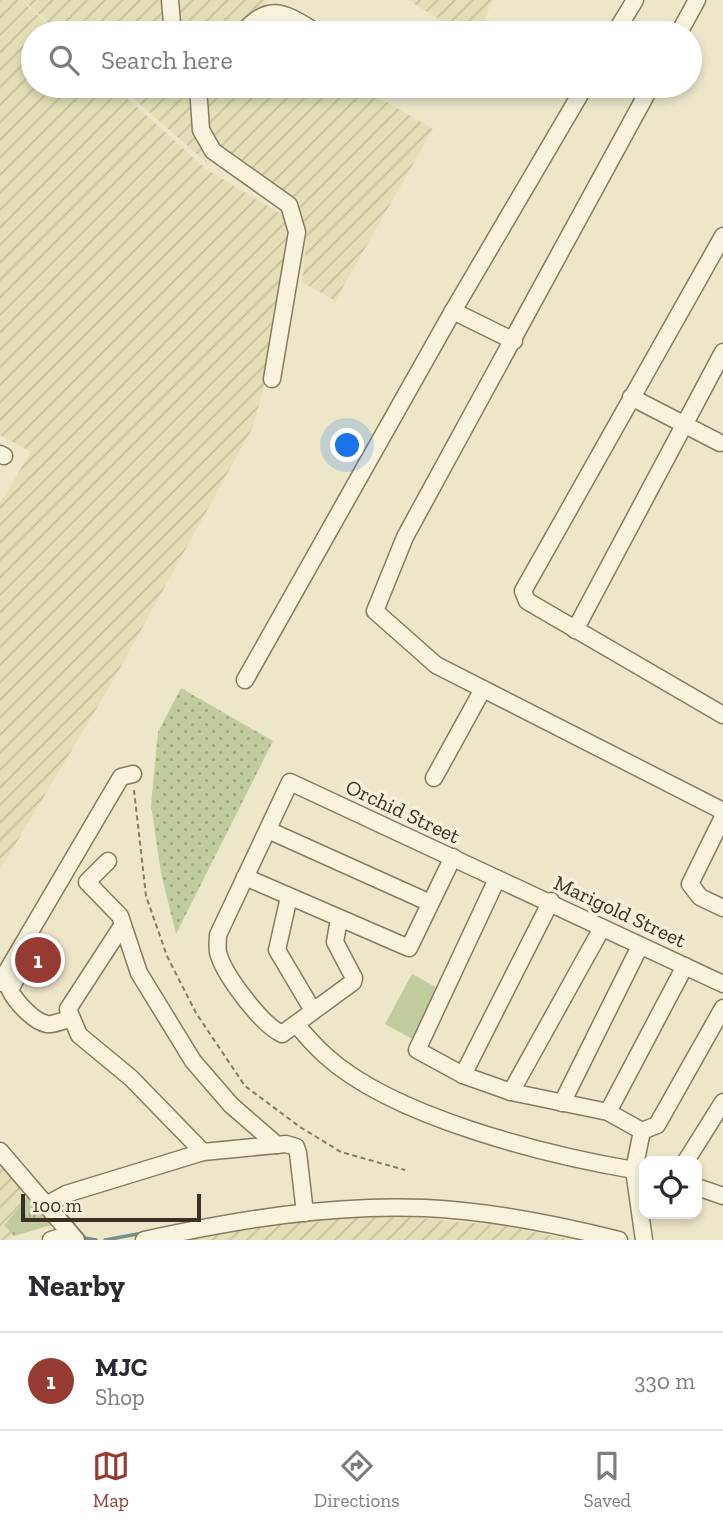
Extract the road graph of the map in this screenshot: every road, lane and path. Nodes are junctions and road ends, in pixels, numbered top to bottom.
1 (170, 0) edge
2 (635, 0) edge
3 (697, 0) edge
4 (172, 21) edge
5 (252, 21) edge
6 (298, 21) edge
7 (622, 21) edge
8 (686, 21) edge
9 (199, 98) edge
10 (578, 98) edge
11 (645, 98) edge
12 (723, 236) edge
13 (453, 311) junction
14 (514, 341) junction
15 (723, 352) edge
16 (272, 379) dead end
17 (631, 397) junction
18 (683, 424) junction
19 (720, 443) dead end
20 (575, 630) junction
21 (245, 680) dead end
22 (483, 689) junction
23 (723, 715) edge
24 (134, 775) joint
25 (434, 778) dead end
26 (723, 811) edge
27 (723, 817) edge
28 (268, 830) junction
29 (453, 857) junction
30 (108, 861) dead end
31 (246, 877) junction
32 (497, 879) junction
33 (289, 897) junction
34 (551, 901) junction
35 (428, 902) junction
36 (723, 908) edge
37 (339, 919) junction
38 (122, 926) junction
39 (602, 928) junction
40 (640, 946) junction
41 (685, 966) junction
42 (20, 971) dead end
43 (0, 983) edge
44 (723, 984) edge
45 (723, 1008) edge
46 (312, 1009) junction
47 (70, 1018) junction
48 (297, 1026) junction
49 (463, 1075) junction
50 (511, 1092) junction
51 (562, 1103) junction
52 (721, 1109) edge
53 (608, 1112) junction
54 (642, 1131) junction
55 (277, 1146) junction
56 (0, 1151) edge
57 (203, 1152) junction
58 (689, 1156) edge
59 (405, 1170) dead end
60 (634, 1170) junction
61 (702, 1189) edge
62 (723, 1196) edge
63 (46, 1205) junction
64 (305, 1213) junction
65 (651, 1219) edge
66 (643, 1236) edge
67 (73, 1237) edge
68 (51, 1240) edge
69 (144, 1240) edge
70 (619, 1240) edge

1 - 4 street
2 - 7 street
3 - 8 street
5 - 6 street
9 - 16 street
10 - 13 street
11 - 14 street
12 - 17 street
13 - 14 street
13 - 21 street
14 - 22 street
15 - 18 street
17 - 18 street
17 - 20 street
18 - 19 street
18 - 20 street
20 - 23 street
22 - 25 street
22 - 26 street
24 - 43 street
24 - 59 path
27 - 36 street
28 - 29 street, Orchid Street
28 - 31 street
28 - 35 street
29 - 32 street, Orchid Street
29 - 35 street
30 - 38 street
31 - 33 street
31 - 48 street
32 - 34 street, Marigold Street
32 - 49 street
33 - 37 street
33 - 46 street
34 - 39 street, Marigold Street
34 - 49 street
35 - 37 street
37 - 46 street
38 - 47 street
38 - 55 street
39 - 40 street, Marigold Street
39 - 50 street
40 - 41 street, Marigold Street
40 - 51 street
41 - 44 street, Marigold Street
41 - 53 street
42 - 47 street
45 - 54 street
46 - 48 street
47 - 57 street
48 - 60 street
49 - 50 street
50 - 51 street
51 - 53 street
52 - 58 street
53 - 54 street
54 - 60 street
55 - 57 street
55 - 64 street
56 - 63 street
57 - 63 street
60 - 66 street
61 - 62 street
63 - 67 street
64 - 69 street
64 - 70 street
65 - 66 street
67 - 68 street

